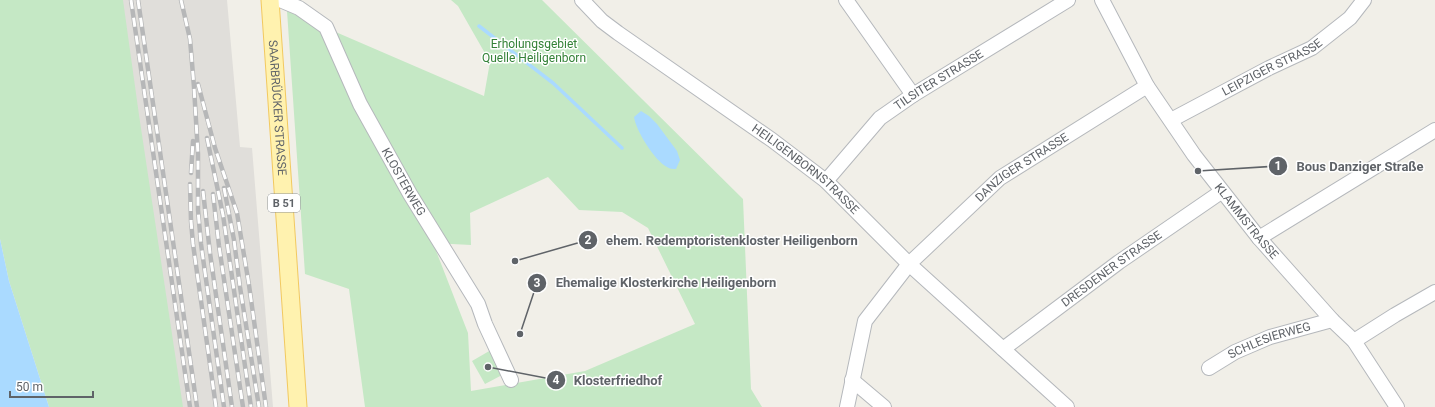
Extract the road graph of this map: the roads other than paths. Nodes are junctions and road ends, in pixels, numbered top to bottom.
1 (270, 0) edge
2 (280, 0) edge
3 (582, 0) edge
4 (846, 0) edge
5 (1068, 0) edge
6 (1102, 0) edge
7 (1364, 0) edge
8 (1147, 86) junction
9 (913, 95) junction
10 (1171, 120) junction
11 (1435, 130) edge
12 (826, 181) junction
13 (1221, 192) junction
14 (1259, 238) junction
15 (909, 264) junction
16 (1435, 292) edge
17 (1332, 320) junction
18 (1354, 341) junction
19 (1003, 349) junction
20 (1209, 368) dead end
21 (510, 380) dead end
22 (852, 380) junction
23 (298, 407) edge
24 (847, 407) edge
25 (884, 407) edge
26 (1067, 407) edge
27 (1397, 407) edge

1 - 23 main road, SAARBRÜCKER STRASSE / B 51
2 - 21 street, KLOSTERWEG
3 - 12 street, HEILIGENBORNSTRASSE
4 - 9 street
5 - 9 street, TILSITER STRASSE
6 - 8 street, KLAMMSTRASSE
7 - 10 street, LEIPZIGER STRASSE
8 - 10 street, KLAMMSTRASSE
8 - 15 street, DANZIGER STRASSE
9 - 12 street, TILSITER STRASSE
10 - 13 street, KLAMMSTRASSE
11 - 14 street
12 - 15 street, HEILIGENBORNSTRASSE
13 - 14 street, KLAMMSTRASSE
13 - 19 street, DRESDENER STRASSE
14 - 17 street, KLAMMSTRASSE
15 - 19 street, HEILIGENBORNSTRASSE
15 - 22 street, DANZIGER STRASSE
16 - 18 street
17 - 18 street, KLAMMSTRASSE
17 - 20 street, SCHLESIERWEG
18 - 27 street, KLAMMSTRASSE
19 - 26 street, HEILIGENBORNSTRASSE
22 - 24 street, DANZIGER STRASSE
22 - 25 street

